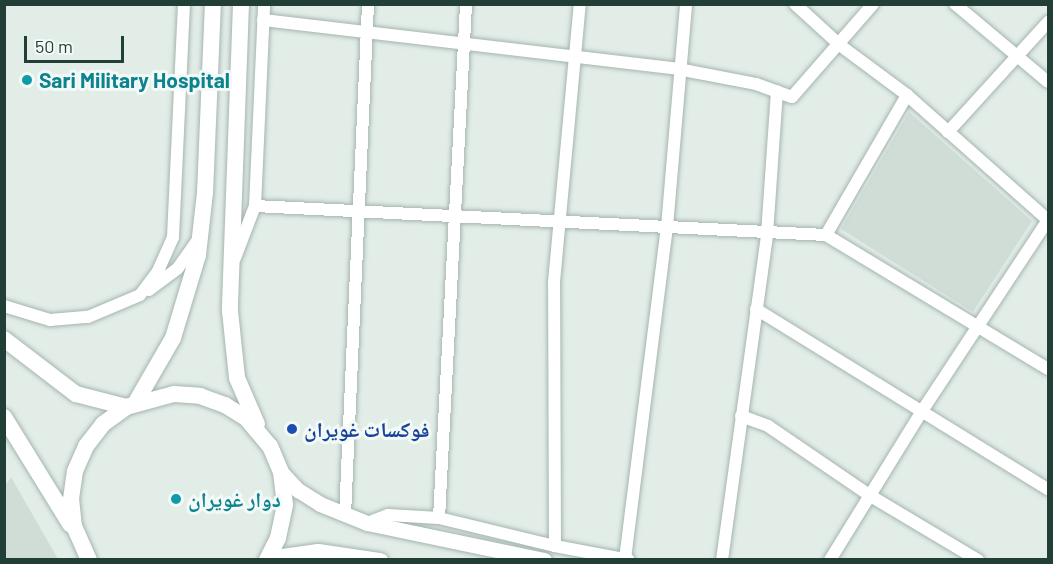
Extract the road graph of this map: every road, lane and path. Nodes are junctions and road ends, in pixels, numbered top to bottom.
1 (184, 4) edge
2 (213, 4) edge
3 (241, 4) edge
4 (264, 4) edge
5 (368, 4) edge
6 (466, 4) edge
7 (580, 4) edge
8 (686, 4) edge
9 (795, 4) edge
10 (873, 4) edge
11 (955, 4) edge
12 (263, 20) junction
13 (1048, 22) edge
14 (367, 30) junction
15 (464, 42) junction
16 (841, 46) junction
17 (575, 57) junction
18 (1019, 58) junction
19 (678, 69) junction
20 (1048, 82) edge
21 (777, 91) junction
22 (907, 95) junction
23 (948, 132) junction
24 (255, 206) junction
25 (357, 212) junction
26 (455, 215) junction
27 (1048, 220) edge
28 (559, 222) junction
29 (667, 227) junction
30 (202, 233) junction
31 (766, 234) junction
32 (826, 235) junction
33 (230, 273) junction
34 (140, 295) junction
35 (4, 306) edge
36 (756, 309) junction
37 (978, 325) junction
38 (4, 339) edge
39 (1048, 369) edge
40 (131, 405) junction
41 (922, 411) junction
42 (741, 416) junction
43 (4, 417) edge
44 (265, 438) junction
45 (281, 472) junction
46 (1048, 489) edge
47 (869, 495) junction
48 (345, 515) junction
49 (440, 518) junction
50 (367, 522) junction
51 (79, 540) junction
52 (555, 546) junction
53 (366, 558) edge
54 (268, 559) edge
55 (627, 559) edge
56 (89, 560) edge
57 (380, 560) edge
58 (544, 560) edge
59 (722, 560) edge
60 (830, 560) edge
61 (978, 560) edge

1 - 34 street
2 - 30 main road
3 - 33 main road
4 - 12 street
5 - 14 street
6 - 15 street
7 - 17 street
8 - 19 street
9 - 16 street
10 - 16 street
11 - 18 street
12 - 14 street
12 - 24 street
13 - 18 street
14 - 15 street
14 - 25 street
15 - 17 street
15 - 26 street
16 - 21 street
16 - 22 street
17 - 19 street
17 - 28 street
18 - 20 street
18 - 23 street
19 - 21 street
19 - 29 street
21 - 31 street
22 - 23 street
22 - 32 street
23 - 27 street
24 - 25 street
24 - 33 street
25 - 26 street
25 - 48 street
26 - 28 street
26 - 49 street
27 - 37 street
28 - 29 street
28 - 52 street
29 - 31 street
29 - 55 street
30 - 34 street
30 - 40 main road
31 - 32 street
31 - 36 street
32 - 37 street
33 - 44 main road
34 - 35 street
36 - 41 street
36 - 42 street
37 - 39 street
37 - 41 street
38 - 40 main road
40 - 44 main road
40 - 51 main road
41 - 46 street
41 - 47 street
42 - 47 street
42 - 59 street
43 - 51 main road
44 - 45 main road
45 - 48 street
45 - 54 main road
47 - 60 street
47 - 61 street
48 - 50 street
49 - 50 street
49 - 52 street
50 - 58 street
51 - 56 main road
52 - 55 street
53 - 54 street
53 - 57 street

